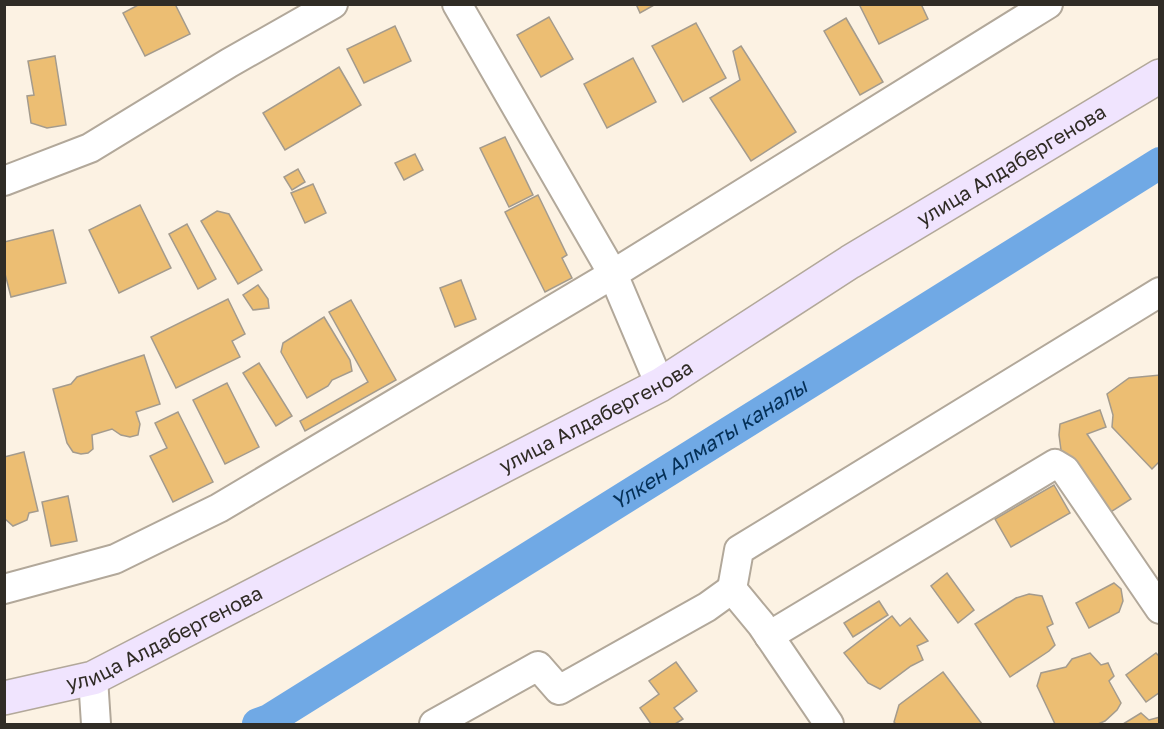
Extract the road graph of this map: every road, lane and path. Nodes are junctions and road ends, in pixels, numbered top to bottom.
1 (333, 4) edge
2 (457, 4) edge
3 (1048, 4) edge
4 (1160, 76) edge
5 (4, 181) edge
6 (613, 274) junction
7 (1160, 292) edge
8 (660, 385) junction
9 (4, 589) edge
10 (732, 589) junction
11 (1160, 609) edge
12 (769, 636) junction
13 (93, 678) junction
14 (4, 698) edge
15 (96, 724) edge
16 (434, 724) edge
17 (828, 724) edge

1 - 5 street
2 - 6 street
3 - 6 street
4 - 8 main road, улица Алдабергенова
6 - 8 street
6 - 9 street
7 - 10 street
8 - 13 main road, улица Алдабергенова
10 - 12 street
10 - 16 street
11 - 12 street
12 - 17 street
13 - 14 main road, улица Алдабергенова
13 - 15 street

